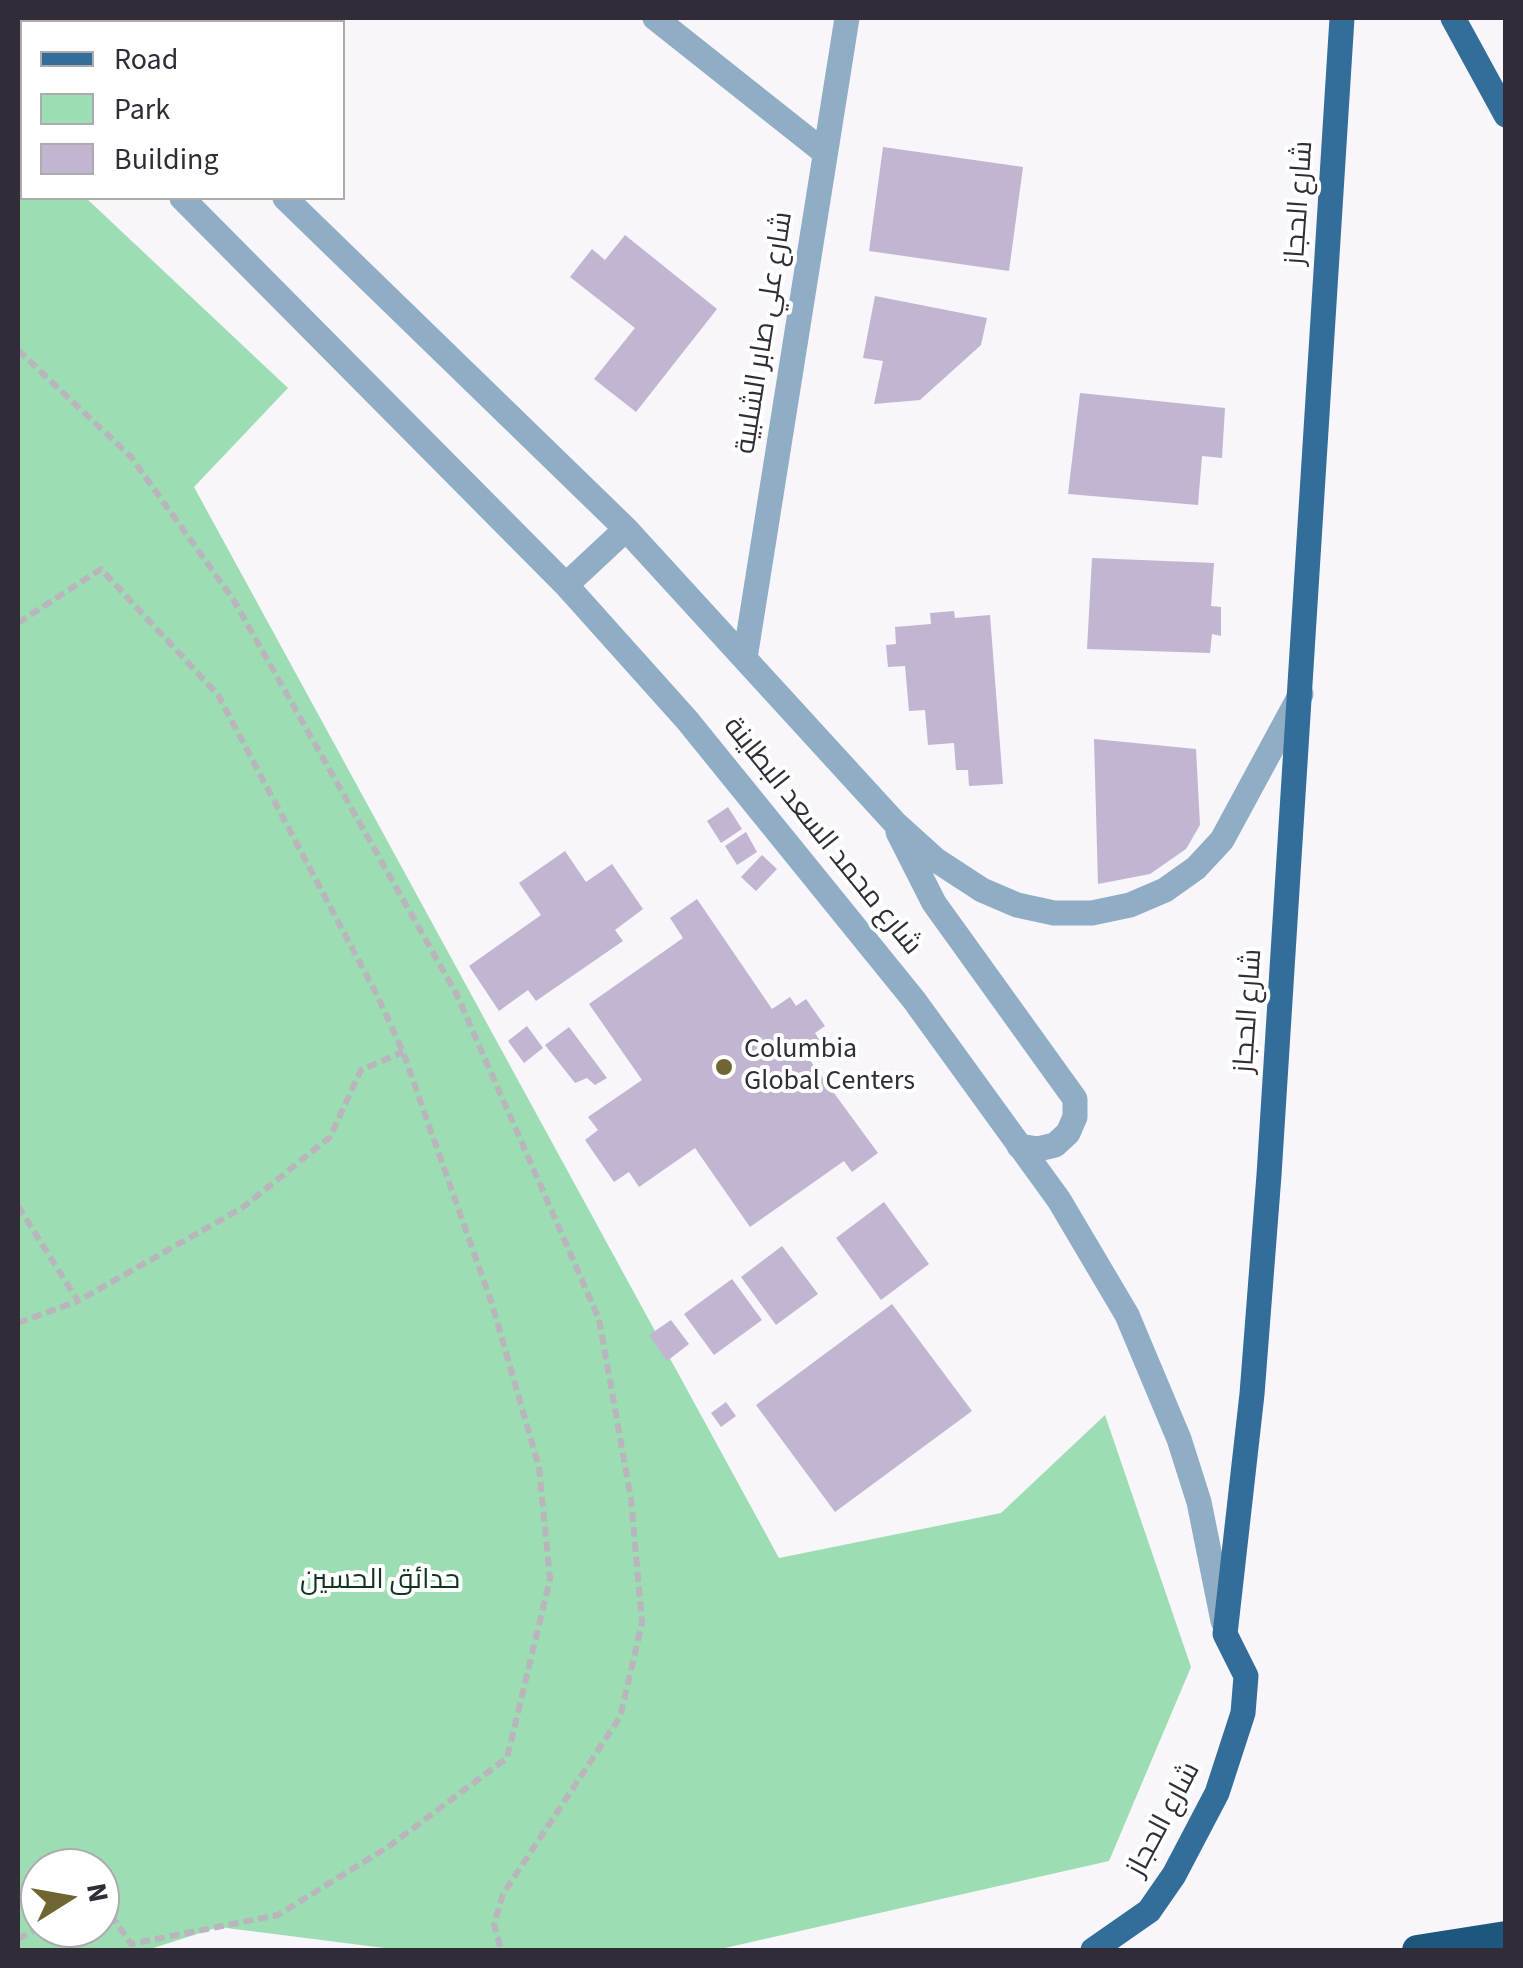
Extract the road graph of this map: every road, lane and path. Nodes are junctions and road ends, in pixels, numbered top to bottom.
1 (655, 18) edge
2 (847, 18) edge
3 (1342, 18) edge
4 (1453, 18) edge
5 (1506, 115) edge
6 (824, 152) junction
7 (184, 200) edge
8 (287, 200) edge
9 (18, 350) edge
10 (626, 529) junction
11 (566, 585) junction
12 (18, 622) edge
13 (746, 658) junction
14 (1301, 694) junction
15 (895, 824) junction
16 (403, 1052) junction
17 (1020, 1146) junction
18 (18, 1206) edge
19 (78, 1300) junction
20 (18, 1323) edge
21 (1225, 1634) junction
22 (120, 1928) edge
23 (1506, 1936) edge
24 (501, 1950) edge
25 (1093, 1950) edge
26 (1418, 1950) edge

1 - 6 street
2 - 6 street, شارع علي صابر الشلبية
3 - 14 main road, شارع الحجاز
4 - 5 main road
6 - 13 street, شارع علي صابر الشلبية
7 - 11 street, شارع محمد السعد البطاينة
8 - 10 street, شارع محمد السعد البطاينة
9 - 24 path
10 - 11 street
10 - 13 street, شارع محمد السعد البطاينة
11 - 17 street, شارع محمد السعد البطاينة
12 - 16 path
13 - 15 street, شارع محمد السعد البطاينة
14 - 15 street, شارع محمد السعد البطاينة
14 - 21 main road, شارع الحجاز
15 - 17 street
16 - 19 path
16 - 22 path
17 - 21 street, شارع محمد السعد البطاينة
18 - 19 path
19 - 20 path
21 - 25 main road, شارع الحجاز
23 - 26 highway

